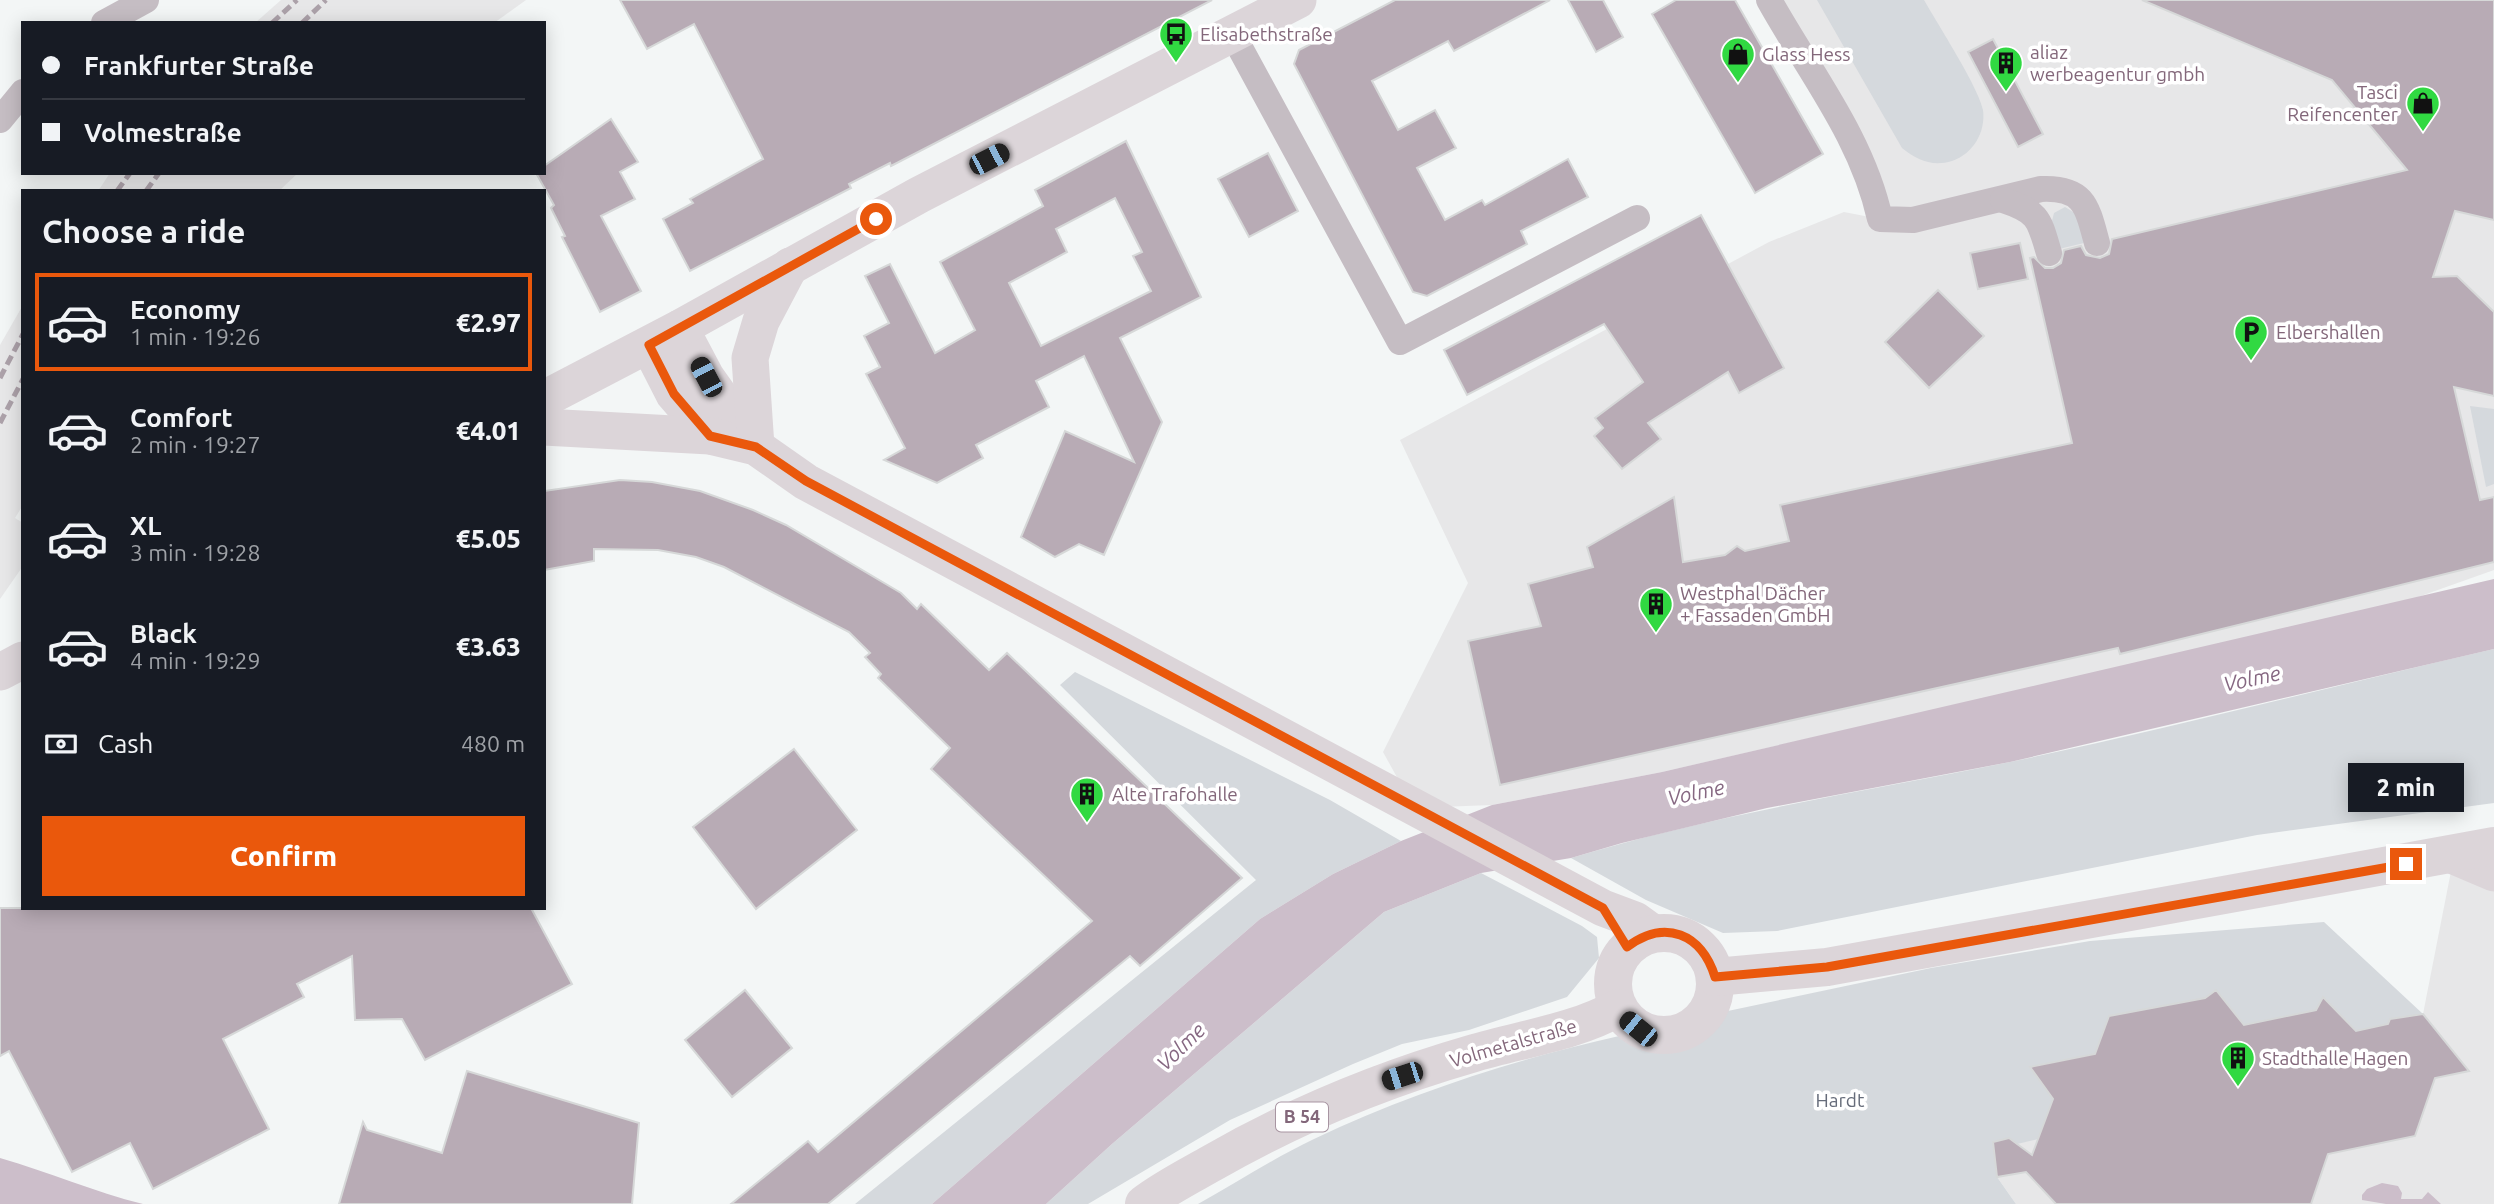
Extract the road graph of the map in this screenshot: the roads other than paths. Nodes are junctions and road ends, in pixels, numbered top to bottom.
1 (146, 0) edge
2 (1298, 0) edge
3 (1769, 0) edge
4 (108, 21) edge
5 (1233, 35) junction
6 (21, 94) edge
7 (0, 120) edge
8 (2003, 200) junction
9 (1637, 218) dead end
10 (2097, 243) dead end
11 (2049, 253) dead end
12 (790, 267) junction
13 (665, 336) junction
14 (546, 398) edge
15 (546, 427) edge
16 (710, 436) junction
17 (756, 447) junction
18 (21, 661) edge
19 (0, 672) edge
20 (2494, 846) edge
21 (2454, 856) junction
22 (2494, 873) edge
23 (1640, 940) junction
24 (1715, 977) junction
25 (1618, 1008) junction
26 (1144, 1204) edge

1 - 4 street
2 - 5 street
3 - 8 street
5 - 9 street
5 - 12 street
6 - 7 street
8 - 10 street
8 - 11 street
12 - 13 street
12 - 17 street
13 - 14 street
13 - 16 street
13 - 17 street
15 - 16 street
16 - 17 street
17 - 23 street
18 - 19 street
20 - 21 main road
21 - 22 street
21 - 24 main road
23 - 24 main road
23 - 25 main road
24 - 25 main road
25 - 26 main road, Volmetalstraße / B 54

